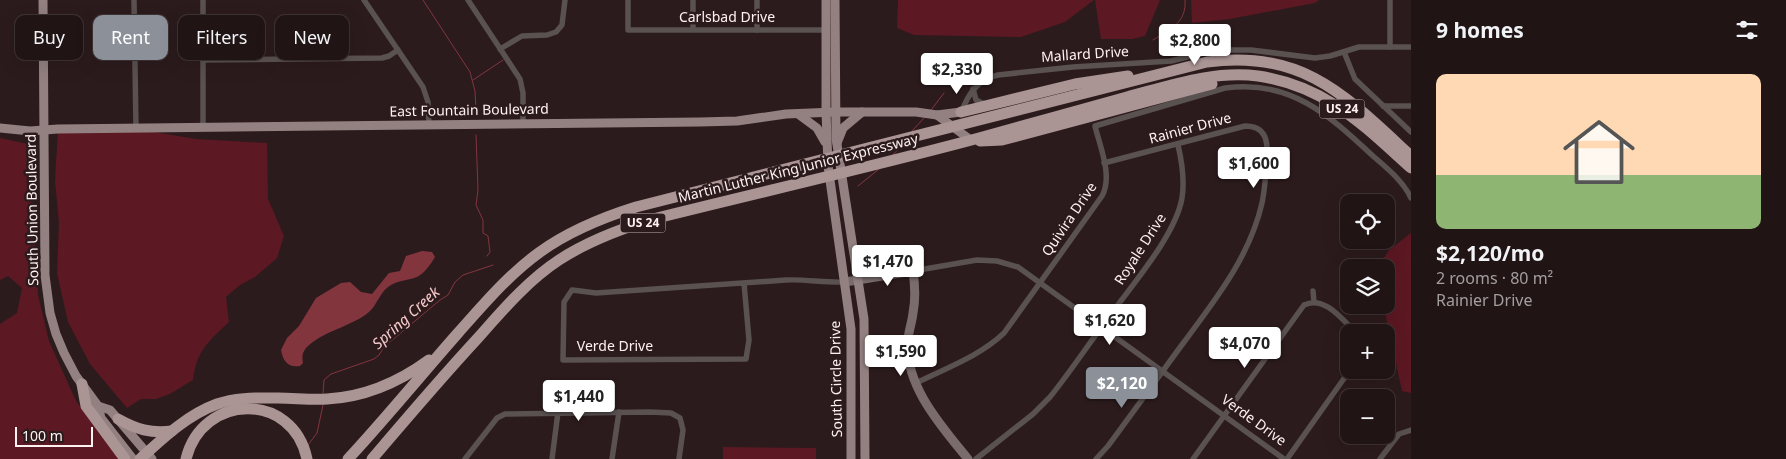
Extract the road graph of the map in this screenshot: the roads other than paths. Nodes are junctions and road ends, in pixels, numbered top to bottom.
1 (43, 0) edge
2 (134, 0) edge
3 (203, 0) edge
4 (364, 0) edge
5 (468, 0) edge
6 (565, 0) edge
7 (628, 0) edge
8 (693, 0) edge
9 (758, 0) edge
10 (826, 0) edge
11 (835, 0) edge
12 (1390, 0) edge
13 (203, 15) edge
14 (559, 29) junction
15 (693, 29) junction
16 (757, 30) junction
17 (826, 30) junction
18 (564, 35) dead end
19 (1390, 47) junction
20 (1411, 47) edge
21 (398, 50) junction
22 (500, 50) junction
23 (1344, 52) junction
24 (265, 59) edge
25 (203, 60) edge
26 (1177, 70) junction
27 (1258, 76) junction
28 (973, 89) junction
29 (986, 105) junction
30 (1383, 106) junction
31 (1411, 106) edge
32 (830, 112) junction
33 (862, 112) junction
34 (798, 114) junction
35 (940, 117) junction
36 (962, 117) junction
37 (523, 125) junction
38 (429, 126) junction
39 (203, 127) junction
40 (0, 128) edge
41 (136, 129) junction
42 (44, 130) junction
43 (1411, 132) edge
44 (968, 138) junction
45 (1178, 145) junction
46 (837, 146) junction
47 (827, 147) junction
48 (1411, 156) edge
49 (1104, 163) junction
50 (1411, 168) edge
51 (1411, 198) edge
52 (913, 271) junction
53 (859, 280) junction
54 (845, 282) junction
55 (1040, 282) junction
56 (744, 283) junction
57 (1313, 291) dead end
58 (1314, 302) junction
59 (502, 310) junction
60 (1346, 324) edge
61 (1102, 327) junction
62 (446, 346) junction
63 (1163, 371) junction
64 (1343, 379) edge
65 (916, 383) junction
66 (82, 384) junction
67 (98, 406) junction
68 (558, 412) junction
69 (619, 412) junction
70 (1224, 415) junction
71 (118, 419) junction
72 (1411, 430) edge
73 (172, 431) junction
74 (146, 457) edge
75 (125, 459) edge
76 (133, 459) edge
77 (186, 459) edge
78 (307, 459) edge
79 (348, 459) edge
80 (372, 459) edge
81 (382, 459) edge
82 (465, 459) edge
83 (552, 459) edge
84 (612, 459) edge
85 (678, 459) edge
86 (851, 459) edge
87 (865, 459) edge
88 (968, 459) edge
89 (976, 459) edge
90 (1096, 459) edge
91 (1193, 459) edge
92 (1285, 459) edge
93 (1380, 459) edge

1 - 42 main road, South Union Boulevard
2 - 41 street
3 - 13 street
4 - 21 street
5 - 22 street
6 - 14 street
7 - 15 street, Carlsbad Drive
8 - 15 street
9 - 16 street
10 - 17 main road
11 - 32 main road
12 - 19 street
14 - 18 street
14 - 22 street
15 - 16 street, Carlsbad Drive
16 - 17 street, Carlsbad Drive
17 - 32 main road
19 - 20 street, Mallard Drive
19 - 23 street, Mallard Drive
21 - 24 street
21 - 38 street
22 - 37 street
23 - 28 street, Mallard Drive
23 - 30 street
25 - 39 street
26 - 29 highway
26 - 48 highway, US 24
26 - 62 highway, Martin Luther King Junior Expressway / US 24
27 - 44 highway
27 - 50 highway, US 24
27 - 59 highway, Martin Luther King Junior Expressway / US 24
28 - 29 street
28 - 36 street
29 - 36 highway
30 - 31 street
30 - 43 street
32 - 33 main road, East Fountain Boulevard
32 - 34 main road, East Fountain Boulevard
32 - 46 main road, South Circle Drive
32 - 47 main road, South Circle Drive
33 - 35 main road, East Fountain Boulevard
33 - 46 main road
34 - 37 main road, East Fountain Boulevard
34 - 47 main road
35 - 36 main road, East Fountain Boulevard
35 - 44 main road, East Fountain Boulevard
36 - 44 street
37 - 38 main road, East Fountain Boulevard
38 - 39 main road, East Fountain Boulevard
39 - 41 main road, East Fountain Boulevard
40 - 42 main road, East Fountain Boulevard
41 - 42 main road, East Fountain Boulevard
42 - 66 main road, South Union Boulevard
45 - 49 street, Rainier Drive
45 - 61 street, Royale Drive
45 - 63 street, Rainier Drive
46 - 53 main road, South Circle Drive
47 - 54 main road, South Circle Drive
49 - 51 street, Quivira Drive
49 - 55 street, Quivira Drive
52 - 53 street, Verde Drive
52 - 55 street, Verde Drive
52 - 65 street
53 - 54 street, Verde Drive
53 - 87 main road, South Circle Drive
54 - 56 street, Verde Drive
54 - 86 main road, South Circle Drive
55 - 61 street, Verde Drive
55 - 65 street, Quivira Drive
56 - 56 street, Verde Drive
57 - 58 street
58 - 60 street
58 - 70 street
59 - 80 highway, Martin Luther King Junior Expressway / US 24
59 - 81 highway
61 - 63 street, Verde Drive
61 - 89 street, Royale Drive
62 - 73 highway
62 - 79 highway, Martin Luther King Junior Expressway / US 24
63 - 70 street, Verde Drive
63 - 90 street, Rainier Drive
64 - 92 street
65 - 88 street
66 - 67 main road, South Union Boulevard
66 - 75 highway
67 - 71 main road, South Union Boulevard
67 - 76 main road, South Union Boulevard
68 - 69 street
68 - 82 street
68 - 83 street
69 - 84 street
69 - 85 street
70 - 91 street
70 - 92 street, Verde Drive
71 - 73 highway
71 - 74 main road, South Union Boulevard
72 - 93 street
73 - 74 highway
77 - 78 highway

